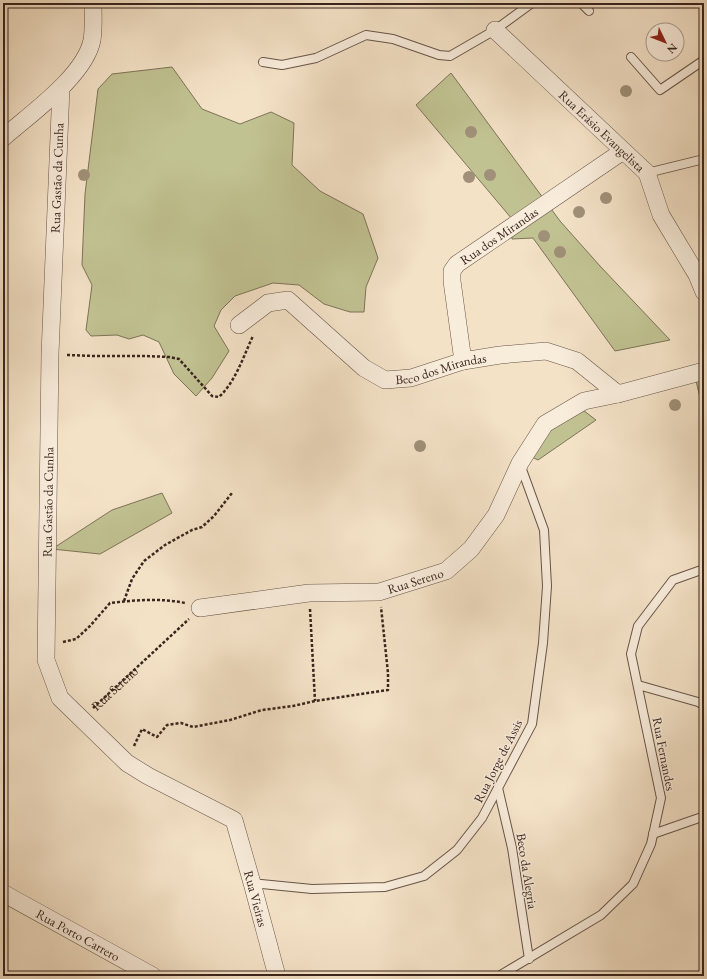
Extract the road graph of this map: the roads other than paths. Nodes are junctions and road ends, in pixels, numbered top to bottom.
1 (93, 3) edge
2 (532, 3) edge
3 (581, 3) edge
4 (590, 11) dead end
5 (495, 30) junction
6 (631, 57) dead end
7 (704, 60) edge
8 (263, 62) dead end
9 (60, 88) junction
10 (3, 138) edge
11 (623, 151) junction
12 (704, 159) edge
13 (647, 173) junction
14 (704, 292) edge
15 (239, 326) dead end
16 (463, 361) junction
17 (704, 371) edge
18 (618, 394) junction
19 (520, 463) junction
20 (704, 569) edge
21 (200, 608) road end
22 (638, 685) junction
23 (704, 705) edge
24 (498, 788) junction
25 (234, 820) joint
26 (704, 820) edge
27 (653, 834) junction
28 (252, 883) junction
29 (3, 893) edge
30 (123, 959) junction
31 (529, 959) junction
32 (132, 976) edge
33 (154, 976) edge
34 (277, 976) edge
35 (500, 976) edge

1 - 9 street
2 - 5 lane
3 - 4 lane
5 - 8 lane
5 - 11 street, Rua Erásio Evangelista
6 - 7 lane
9 - 10 street
9 - 25 street, Rua Gastão da Cunha
11 - 13 street, Rua Erásio Evangelista
11 - 16 street, Rua dos Mirandas
12 - 13 lane
13 - 14 street, Rua Erásio Evangelista
15 - 16 street, Beco dos Mirandas
16 - 18 street, Beco dos Mirandas
17 - 18 street, Rua Sereno
18 - 19 street, Rua Sereno
19 - 21 street, Rua Sereno
19 - 24 lane, Rua Jorge de Assis
20 - 22 lane, Rua Fernandes
22 - 23 lane
22 - 27 lane, Rua Fernandes
24 - 28 lane, Rua Jorge de Assis
24 - 31 lane, Beco da Alegria
25 - 28 street, Rua Vieiras
26 - 27 lane
27 - 31 lane, Rua Fernandes
28 - 34 street, Rua Vieiras
29 - 30 street, Rua Porto Carrero
30 - 32 street
30 - 33 street, Rua Porto Carrero
31 - 35 lane, Rua Fernandes

